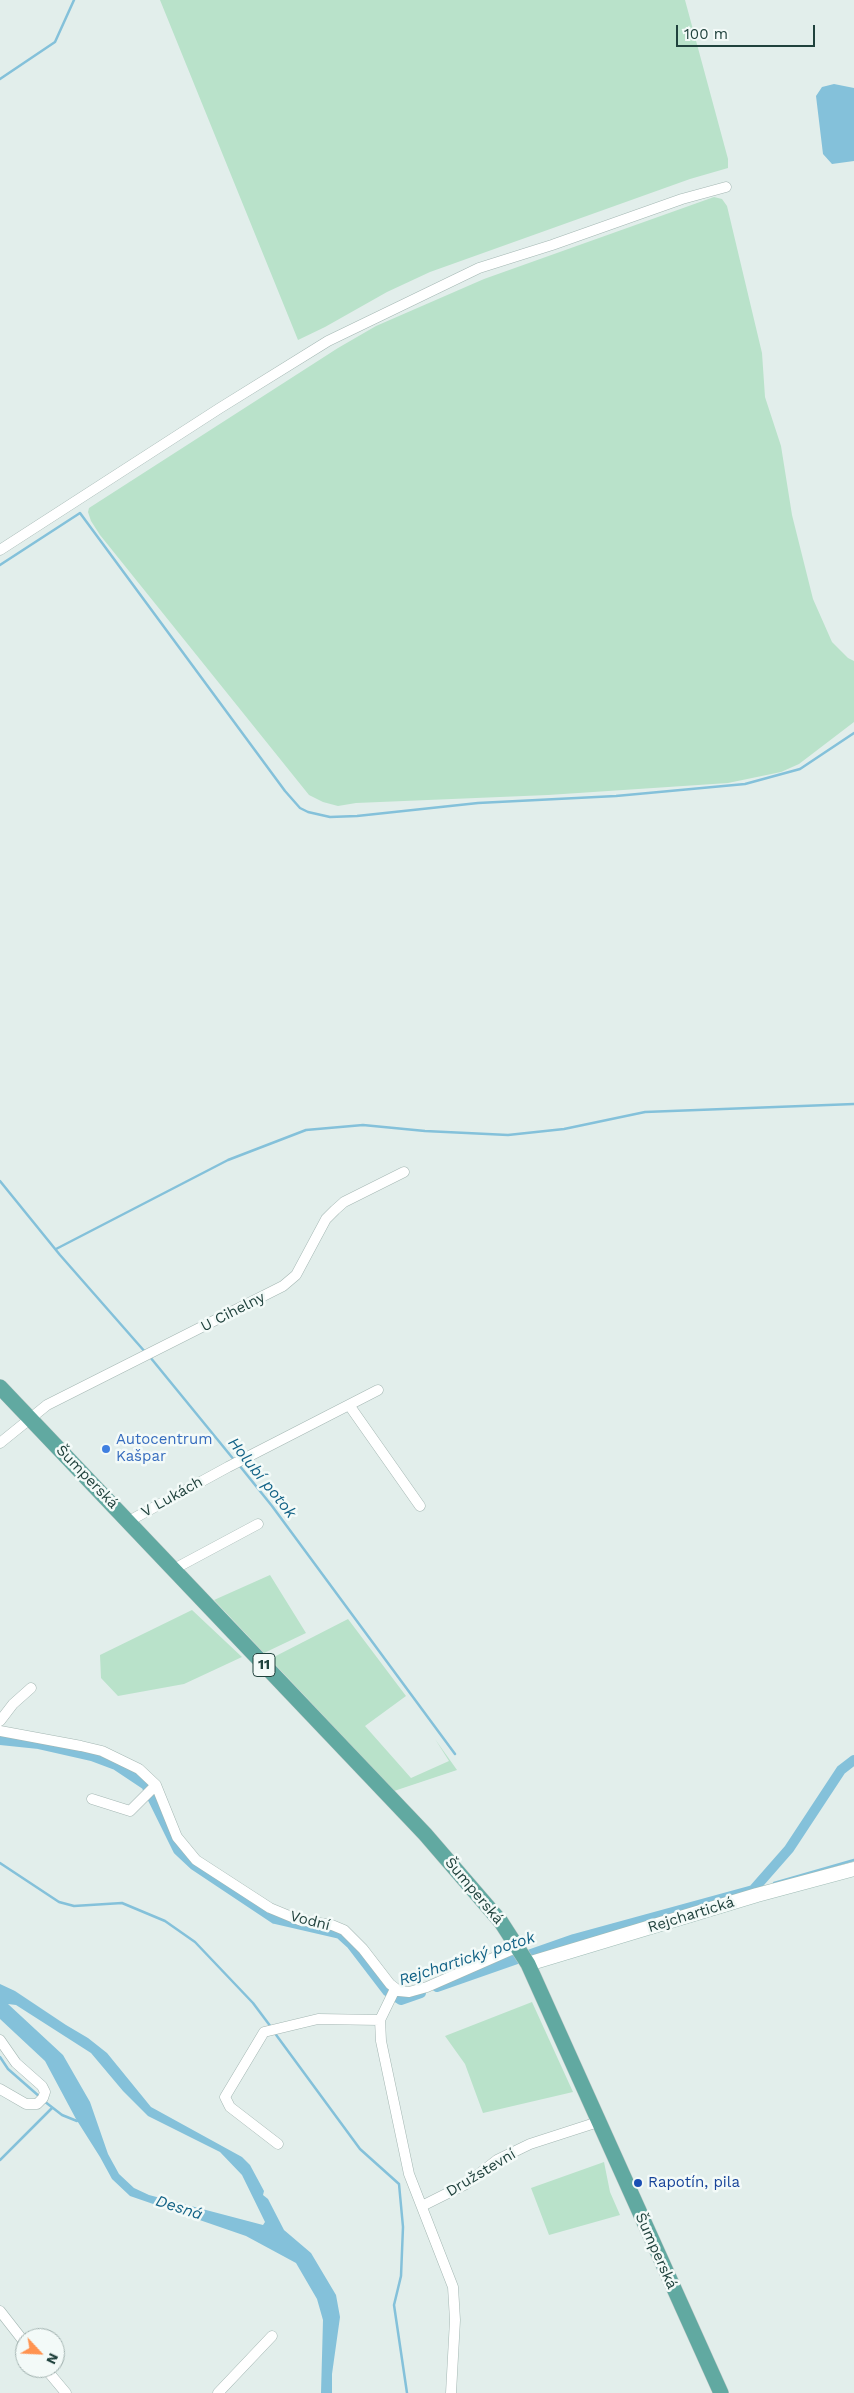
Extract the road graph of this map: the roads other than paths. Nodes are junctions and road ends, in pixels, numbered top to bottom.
1 (726, 187) dead end
2 (0, 550) edge
3 (404, 1172) dead end
4 (0, 1386) edge
5 (378, 1390) dead end
6 (349, 1405) junction
7 (30, 1417) junction
8 (0, 1443) edge
9 (420, 1506) dead end
10 (129, 1521) junction
11 (258, 1524) dead end
12 (174, 1569) junction
13 (31, 1688) dead end
14 (0, 1721) edge
15 (0, 1731) edge
16 (152, 1790) junction
17 (92, 1799) dead end
18 (854, 1869) edge
19 (523, 1956) junction
20 (393, 1994) junction
21 (380, 2020) junction
22 (0, 2040) edge
23 (0, 2090) edge
24 (598, 2122) junction
25 (278, 2144) dead end
26 (422, 2206) junction
27 (0, 2311) edge
28 (15, 2330) edge
29 (272, 2336) dead end
30 (53, 2378) edge
31 (66, 2393) edge
32 (218, 2393) edge
33 (452, 2393) edge
34 (721, 2393) edge

1 - 2 street
3 - 7 street, U Cihelny
4 - 7 main road, Šumperská / 11
5 - 6 street, V Lukách
6 - 9 street
6 - 10 street, V Lukách
7 - 8 street, U Cihelny
7 - 10 main road, Šumperská / 11
10 - 12 main road, Šumperská / 11
11 - 12 street
12 - 19 main road, Šumperská / 11
13 - 14 street
15 - 16 street, Vodní
16 - 17 street
16 - 20 street, Vodní
18 - 19 street, Rejchartická
19 - 20 street
19 - 24 main road, Šumperská / 11
20 - 21 street
21 - 25 street
21 - 26 street
22 - 23 street
24 - 26 street, Družstevní
24 - 34 main road, Šumperská / 11
26 - 33 street
27 - 28 street
29 - 32 street
30 - 31 street

